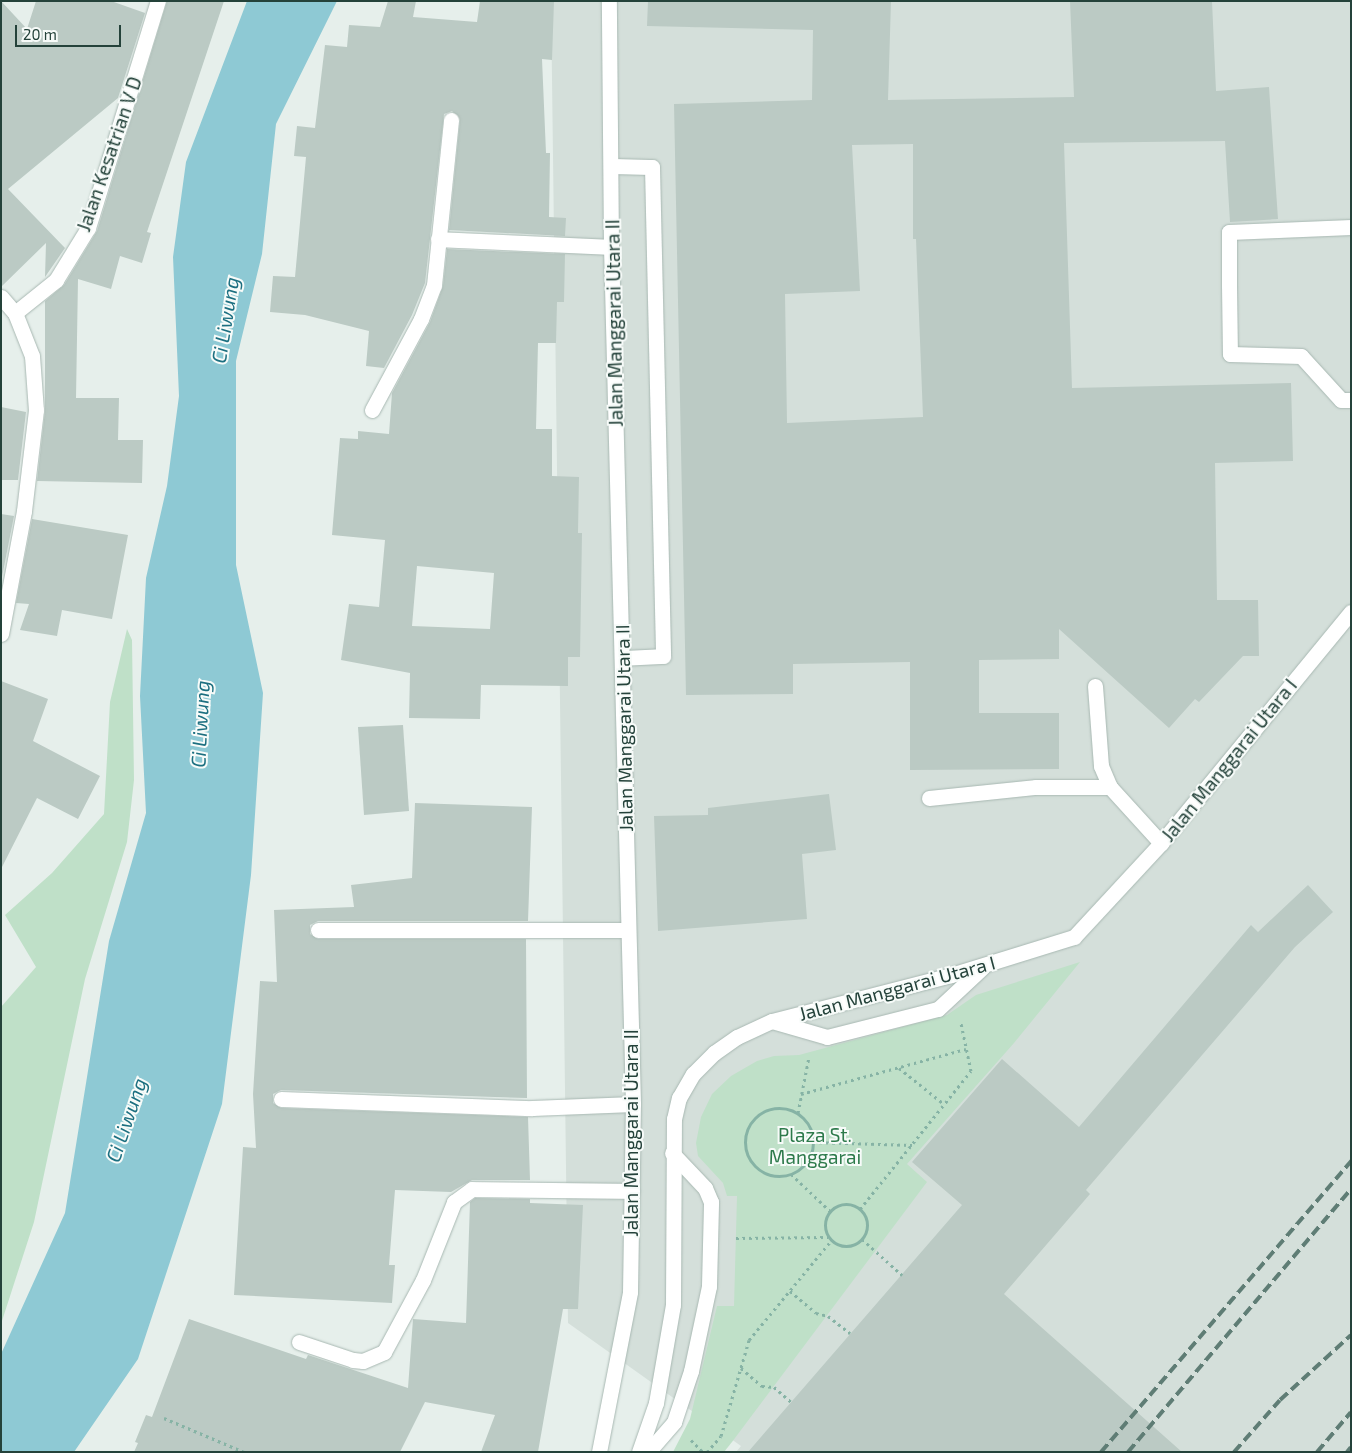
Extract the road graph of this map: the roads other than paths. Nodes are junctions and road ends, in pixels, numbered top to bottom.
1 (158, 1) edge
2 (609, 1) edge
3 (451, 120) dead end
4 (611, 166) junction
5 (1351, 227) edge
6 (438, 239) junction
7 (611, 248) junction
8 (1, 297) edge
9 (15, 312) junction
10 (1351, 400) edge
11 (372, 410) dead end
12 (1351, 612) edge
13 (1, 634) edge
14 (622, 658) junction
15 (1095, 686) dead end
16 (1110, 787) junction
17 (929, 798) dead end
18 (1161, 843) junction
19 (318, 930) dead end
20 (628, 930) junction
21 (985, 965) junction
22 (772, 1022) junction
23 (281, 1099) dead end
24 (632, 1104) junction
25 (672, 1153) junction
26 (632, 1191) junction
27 (299, 1342) dead end
28 (599, 1452) edge
29 (639, 1452) edge
30 (648, 1452) edge

1 - 9 street, Jalan Kesatrian V D
2 - 4 street, Jalan Manggarai Utara II
3 - 6 street
4 - 7 street, Jalan Manggarai Utara II
4 - 14 street
5 - 10 street
6 - 7 street
6 - 11 street
7 - 14 street, Jalan Manggarai Utara II
8 - 9 street
9 - 13 street
12 - 18 street, Jalan Manggarai Utara I
14 - 20 street, Jalan Manggarai Utara II
15 - 16 street
16 - 17 street
16 - 18 street
18 - 21 street, Jalan Manggarai Utara I
19 - 20 street
20 - 24 street, Jalan Manggarai Utara II
21 - 22 street, Jalan Manggarai Utara I
21 - 22 street
22 - 25 street, Jalan Manggarai Utara I
23 - 24 street
24 - 26 street, Jalan Manggarai Utara II
25 - 29 street, Jalan Manggarai Utara I
25 - 30 street
26 - 27 street
26 - 28 street, Jalan Manggarai Utara II

